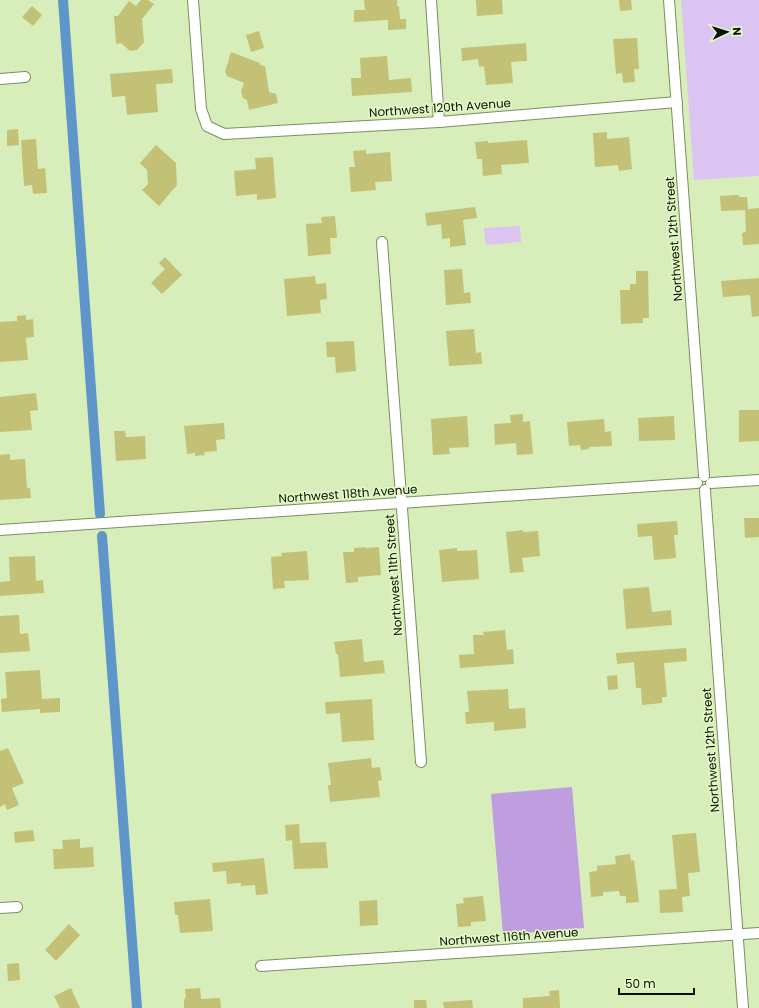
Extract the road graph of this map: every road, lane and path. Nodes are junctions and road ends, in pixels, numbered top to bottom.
1 (193, 0) edge
2 (431, 0) edge
3 (669, 0) edge
4 (25, 77) dead end
5 (0, 79) edge
6 (677, 102) junction
7 (439, 122) junction
8 (382, 242) dead end
9 (759, 480) edge
10 (704, 483) junction
11 (402, 503) junction
12 (0, 530) edge
13 (421, 762) dead end
14 (17, 907) dead end
15 (0, 908) edge
16 (759, 933) edge
17 (737, 935) junction
18 (261, 966) dead end
19 (743, 1008) edge

1 - 7 street, Northwest 120th Avenue
2 - 7 street
3 - 6 street, Northwest 12th Street
4 - 5 street
6 - 7 street, Northwest 120th Avenue
6 - 10 street, Northwest 12th Street
8 - 11 street, Northwest 11th Street
9 - 10 street, Northwest 118th Avenue
10 - 11 street, Northwest 118th Avenue
10 - 17 street, Northwest 12th Street
11 - 12 street, Northwest 118th Avenue
11 - 13 street, Northwest 11th Street
14 - 15 street
16 - 17 street, Northwest 116th Avenue
17 - 18 street, Northwest 116th Avenue
17 - 19 street, Northwest 12th Street

